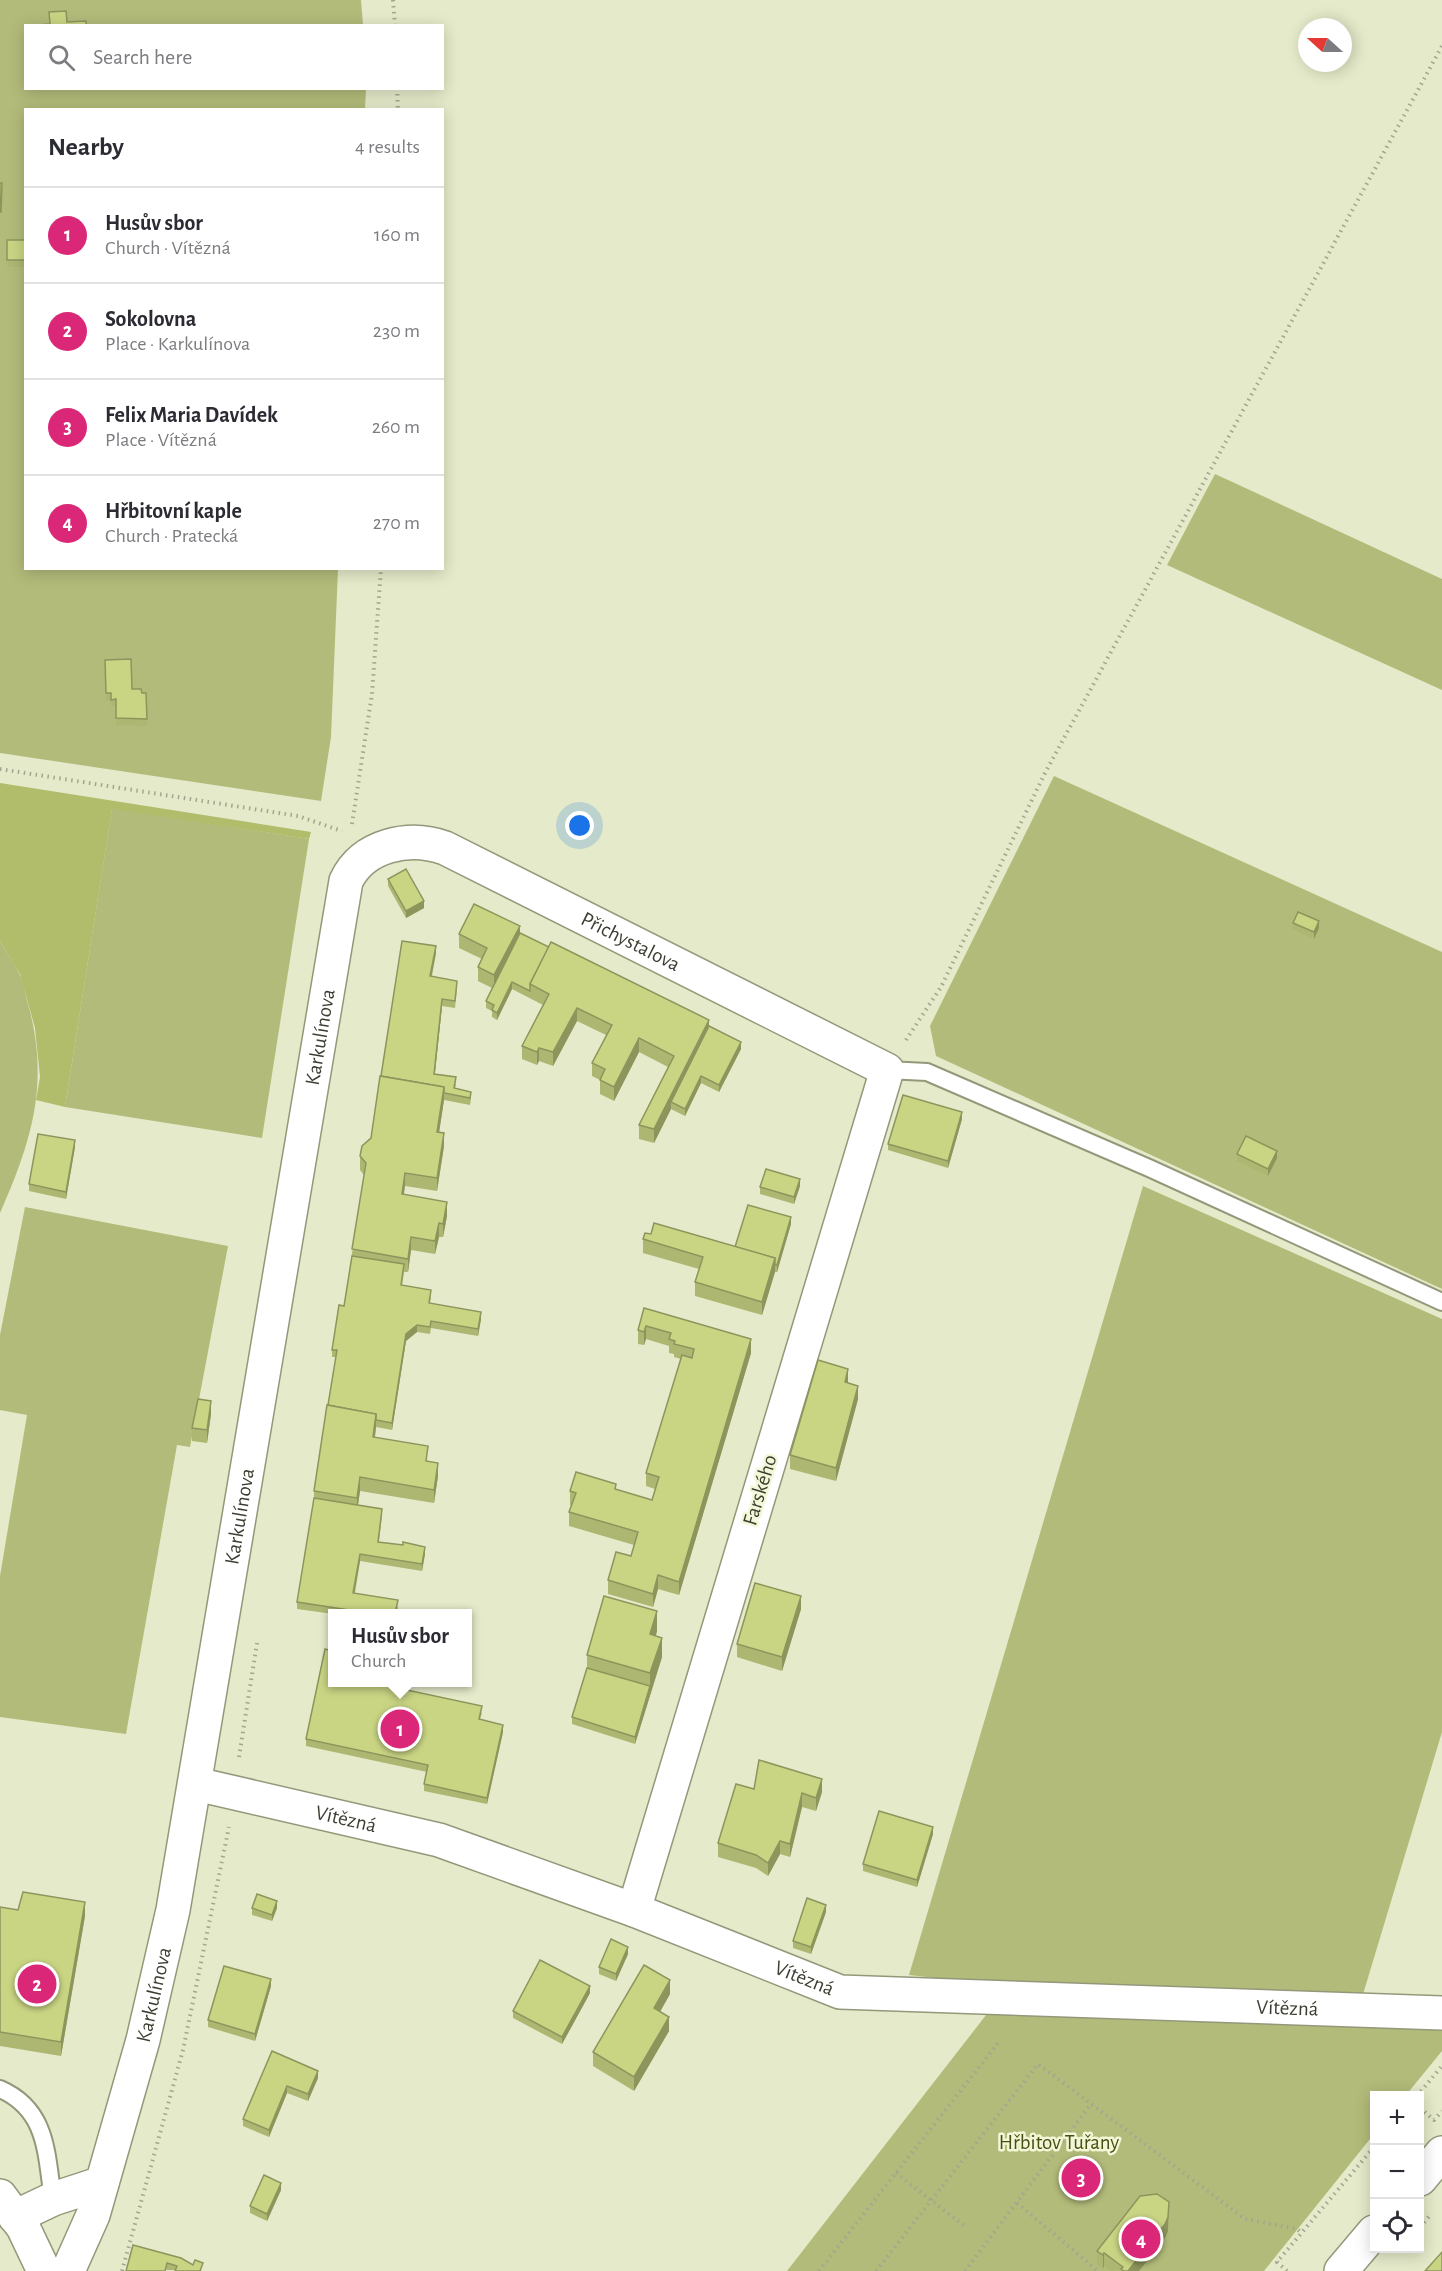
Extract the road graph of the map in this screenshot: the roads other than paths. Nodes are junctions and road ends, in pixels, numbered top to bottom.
1 (363, 845) joint
2 (886, 1070) junction
3 (1442, 1302) edge
4 (196, 1784) junction
5 (634, 1910) junction
6 (1442, 2013) edge
7 (0, 2089) edge
8 (1442, 2153) edge
9 (1424, 2173) edge
10 (102, 2183) junction
11 (52, 2199) junction
12 (8, 2206) edge
13 (1370, 2237) edge
14 (44, 2271) edge
15 (68, 2271) edge
16 (1341, 2271) edge

1 - 2 street, Přichystalova
1 - 4 street, Karkulínova
2 - 3 lane
2 - 5 street, Farského
4 - 5 street, Vítězná
4 - 10 street, Karkulínova
5 - 6 street, Vítězná
7 - 11 lane
8 - 9 street
10 - 11 street
10 - 15 street, Karkulínova
11 - 12 street
12 - 14 street
13 - 16 street

